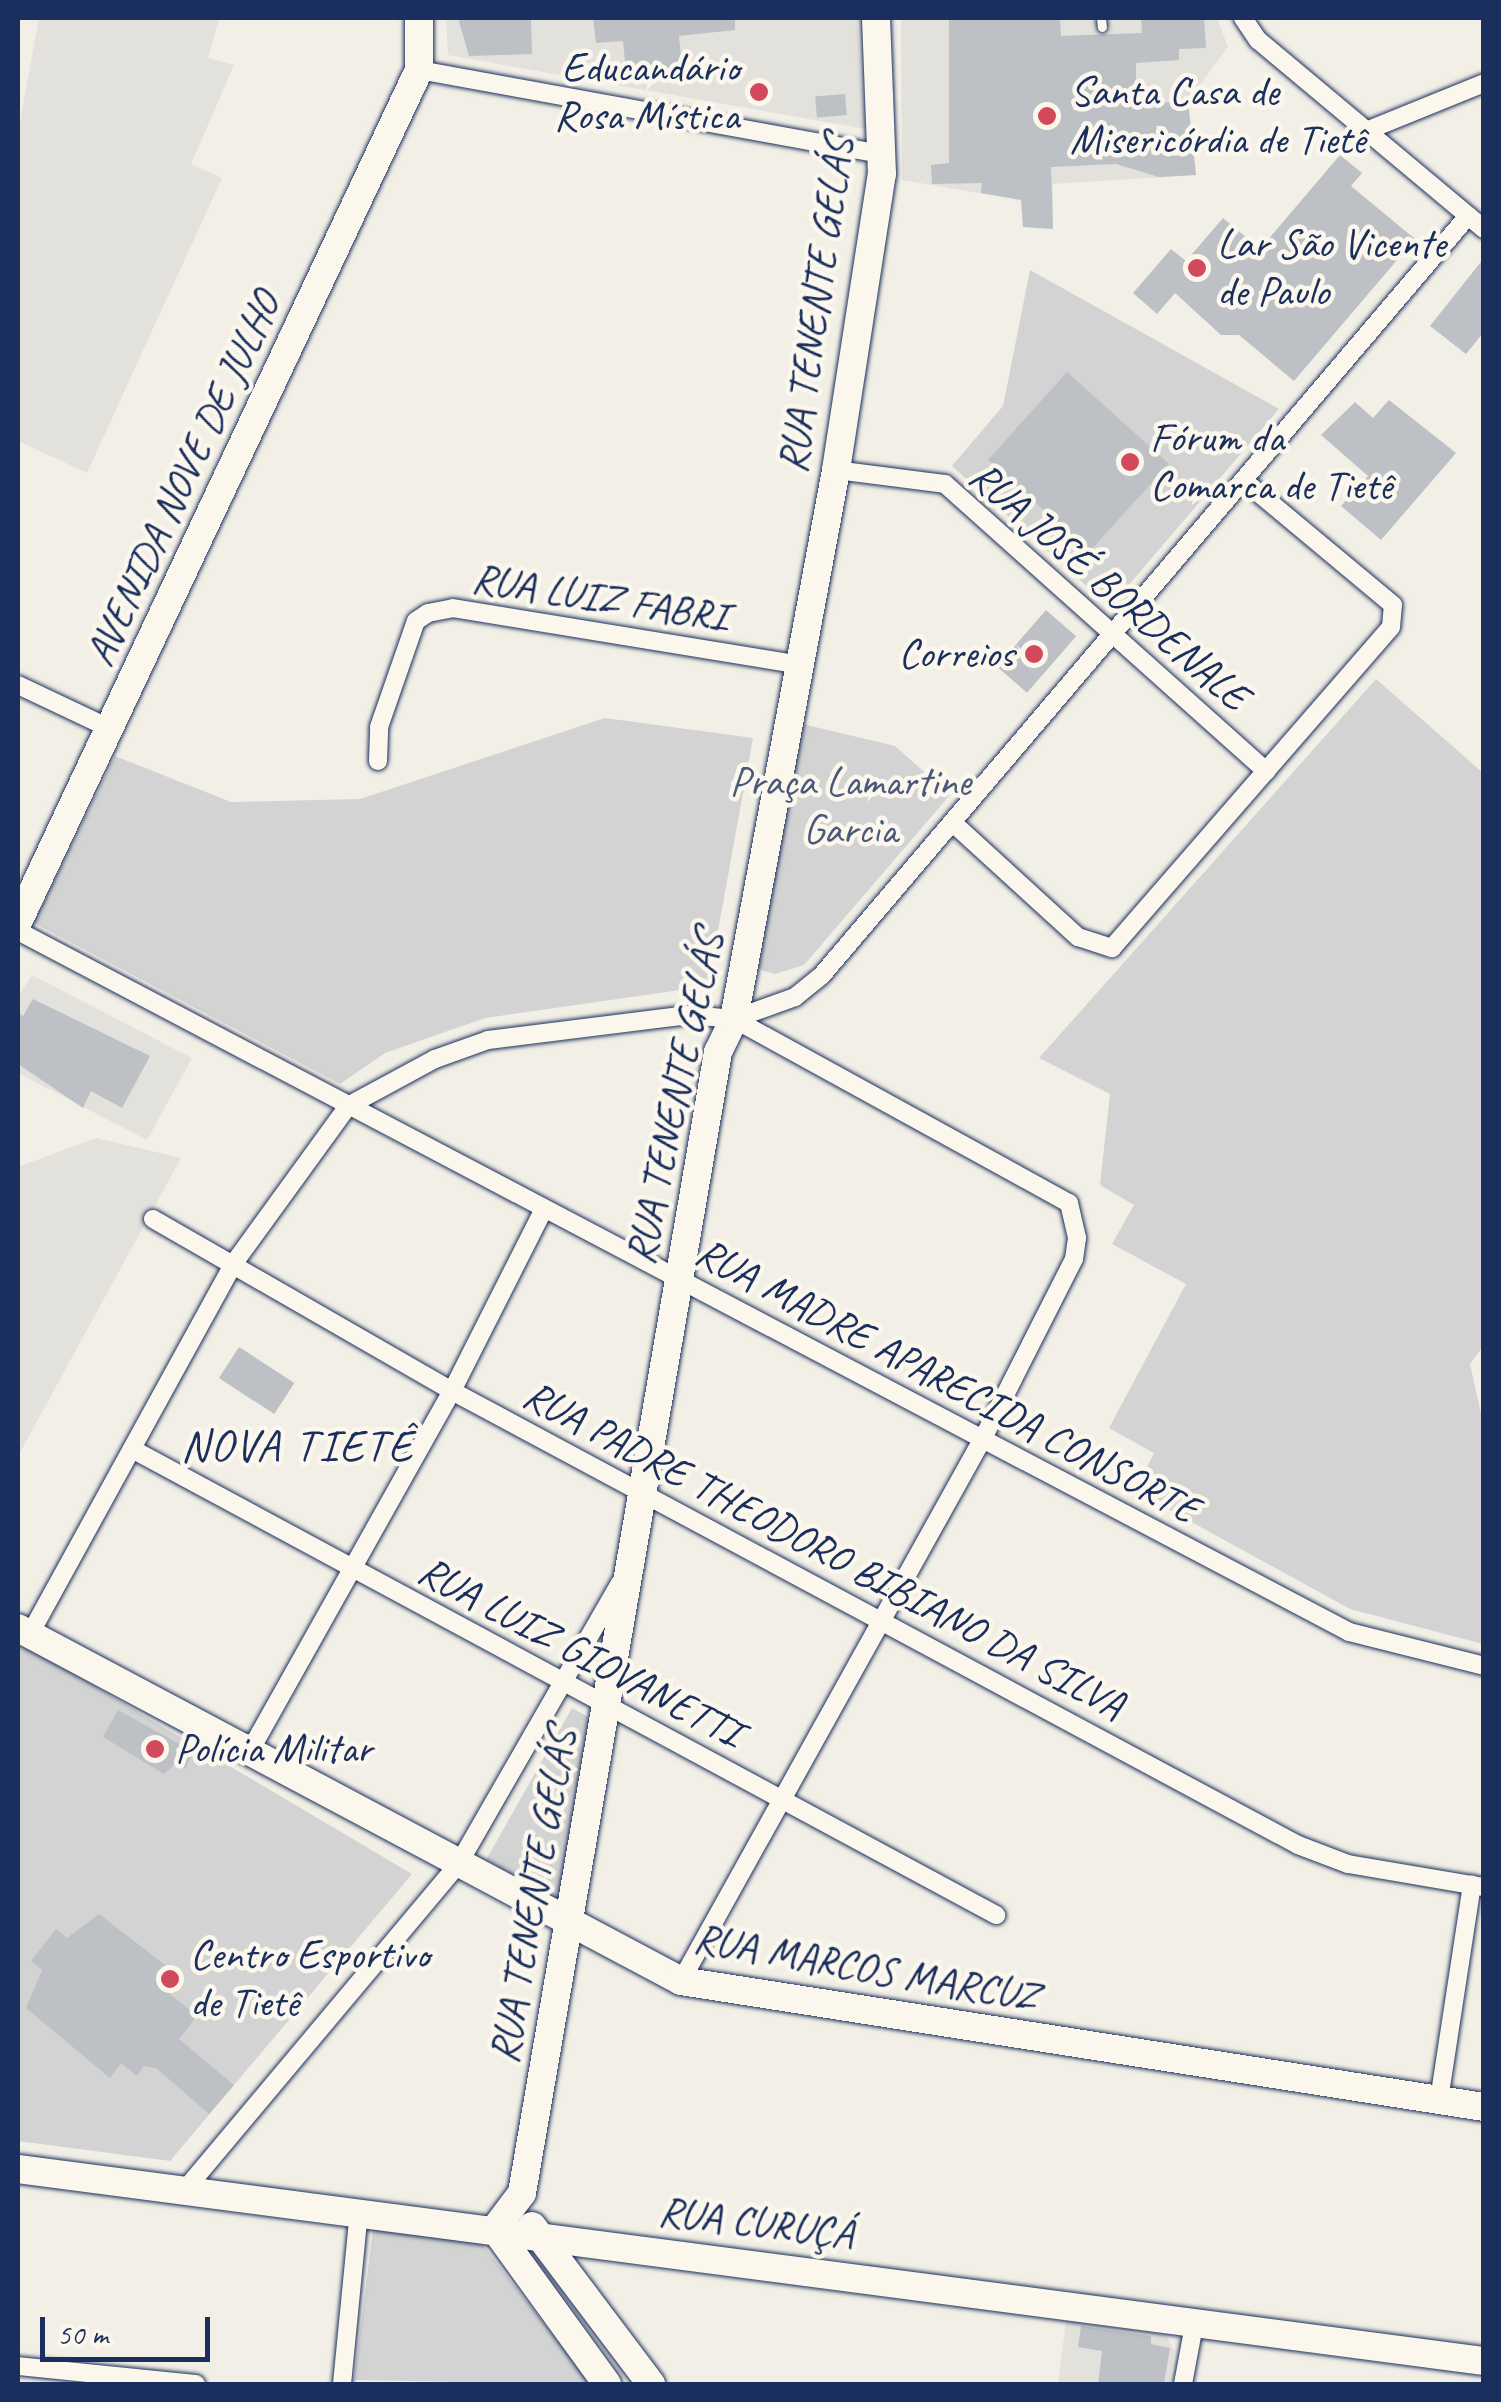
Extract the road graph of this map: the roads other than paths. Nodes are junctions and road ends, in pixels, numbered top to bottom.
1 (419, 18) edge
2 (876, 18) edge
3 (1244, 21) edge
4 (419, 70) junction
5 (1484, 83) edge
6 (1366, 131) junction
7 (882, 154) junction
8 (1468, 216) junction
9 (1484, 229) edge
10 (836, 470) junction
11 (1243, 480) junction
12 (1112, 634) junction
13 (802, 665) junction
14 (18, 686) edge
15 (110, 729) junction
16 (378, 761) dead end
17 (1266, 771) junction
18 (952, 822) junction
19 (18, 922) edge
20 (18, 931) edge
21 (734, 1019) junction
22 (348, 1106) junction
23 (544, 1209) junction
24 (153, 1219) dead end
25 (234, 1263) junction
26 (677, 1278) junction
27 (452, 1391) junction
28 (982, 1440) junction
29 (132, 1449) junction
30 (645, 1488) junction
31 (630, 1565) junction
32 (349, 1569) junction
33 (884, 1622) junction
34 (24, 1631) edge
35 (1484, 1666) edge
36 (563, 1683) junction
37 (608, 1706) junction
38 (250, 1749) junction
39 (787, 1802) junction
40 (459, 1863) junction
41 (1478, 1886) edge
42 (996, 1915) dead end
43 (569, 1921) junction
44 (682, 1981) junction
45 (1439, 2100) junction
46 (1484, 2108) edge
47 (18, 2169) edge
48 (184, 2190) junction
49 (522, 2193) junction
50 (360, 2210) junction
51 (495, 2229) junction
52 (540, 2236) junction
53 (1196, 2320) junction
54 (1484, 2361) edge
55 (18, 2366) edge
56 (196, 2384) edge
57 (342, 2384) edge
58 (607, 2384) edge
59 (652, 2384) edge
60 (1184, 2384) edge

1 - 4 street
2 - 7 street, RUA TENENTE GELÁS
3 - 6 street
4 - 7 street
4 - 15 street, AVENIDA NOVE DE JULHO
5 - 6 street
6 - 8 street
7 - 10 street, RUA TENENTE GELÁS
8 - 9 street
8 - 11 street
10 - 12 street, RUA JOSÉ BORDENALE
10 - 13 street, RUA TENENTE GELÁS
11 - 12 street
11 - 17 street
12 - 17 street, RUA JOSÉ BORDENALE
12 - 18 street
13 - 16 street, RUA LUIZ FABRI
13 - 21 street, RUA TENENTE GELÁS
14 - 15 street
15 - 19 street, AVENIDA NOVE DE JULHO
17 - 18 street
18 - 21 street
20 - 22 street, RUA MADRE APARECIDA CONSORTE
21 - 22 street
21 - 26 street, RUA TENENTE GELÁS
21 - 28 street
22 - 23 street, RUA MADRE APARECIDA CONSORTE
22 - 25 street
23 - 26 street, RUA MADRE APARECIDA CONSORTE
23 - 27 street
24 - 25 street, RUA PADRE THEODORO BIBIANO DA SILVA
25 - 27 street, RUA PADRE THEODORO BIBIANO DA SILVA
25 - 29 street
26 - 28 street, RUA MADRE APARECIDA CONSORTE
26 - 30 street, RUA TENENTE GELÁS
27 - 30 street, RUA PADRE THEODORO BIBIANO DA SILVA
27 - 32 street
28 - 33 street
28 - 35 street, RUA MADRE APARECIDA CONSORTE
29 - 32 street, RUA LUIZ GIOVANETTI
29 - 34 street
30 - 31 street, RUA TENENTE GELÁS
30 - 33 street, RUA PADRE THEODORO BIBIANO DA SILVA
31 - 36 street
31 - 37 street, RUA TENENTE GELÁS
32 - 36 street, RUA LUIZ GIOVANETTI
32 - 38 street
33 - 39 street
33 - 41 street, RUA PADRE THEODORO BIBIANO DA SILVA
34 - 38 street, RUA MARCOS MARCUZ
36 - 37 street, RUA LUIZ GIOVANETTI
36 - 40 street
37 - 39 street, RUA LUIZ GIOVANETTI
37 - 43 street, RUA TENENTE GELÁS
38 - 40 street, RUA MARCOS MARCUZ
39 - 42 street, RUA LUIZ GIOVANETTI
39 - 44 street
40 - 43 street, RUA MARCOS MARCUZ
40 - 48 street
41 - 45 street
43 - 44 street, RUA MARCOS MARCUZ
43 - 49 street, RUA TENENTE GELÁS
44 - 45 street, RUA MARCOS MARCUZ
45 - 46 street, RUA MARCOS MARCUZ
47 - 48 street, RUA CURUÇÁ
48 - 50 street, RUA CURUÇÁ
49 - 51 street, RUA TENENTE GELÁS
49 - 52 street
50 - 51 street, RUA CURUÇÁ
50 - 57 street
51 - 52 street, RUA CURUÇÁ
51 - 58 street
52 - 53 street, RUA CURUÇÁ
52 - 59 street
53 - 54 street, RUA CURUÇÁ
53 - 60 street
55 - 56 street

